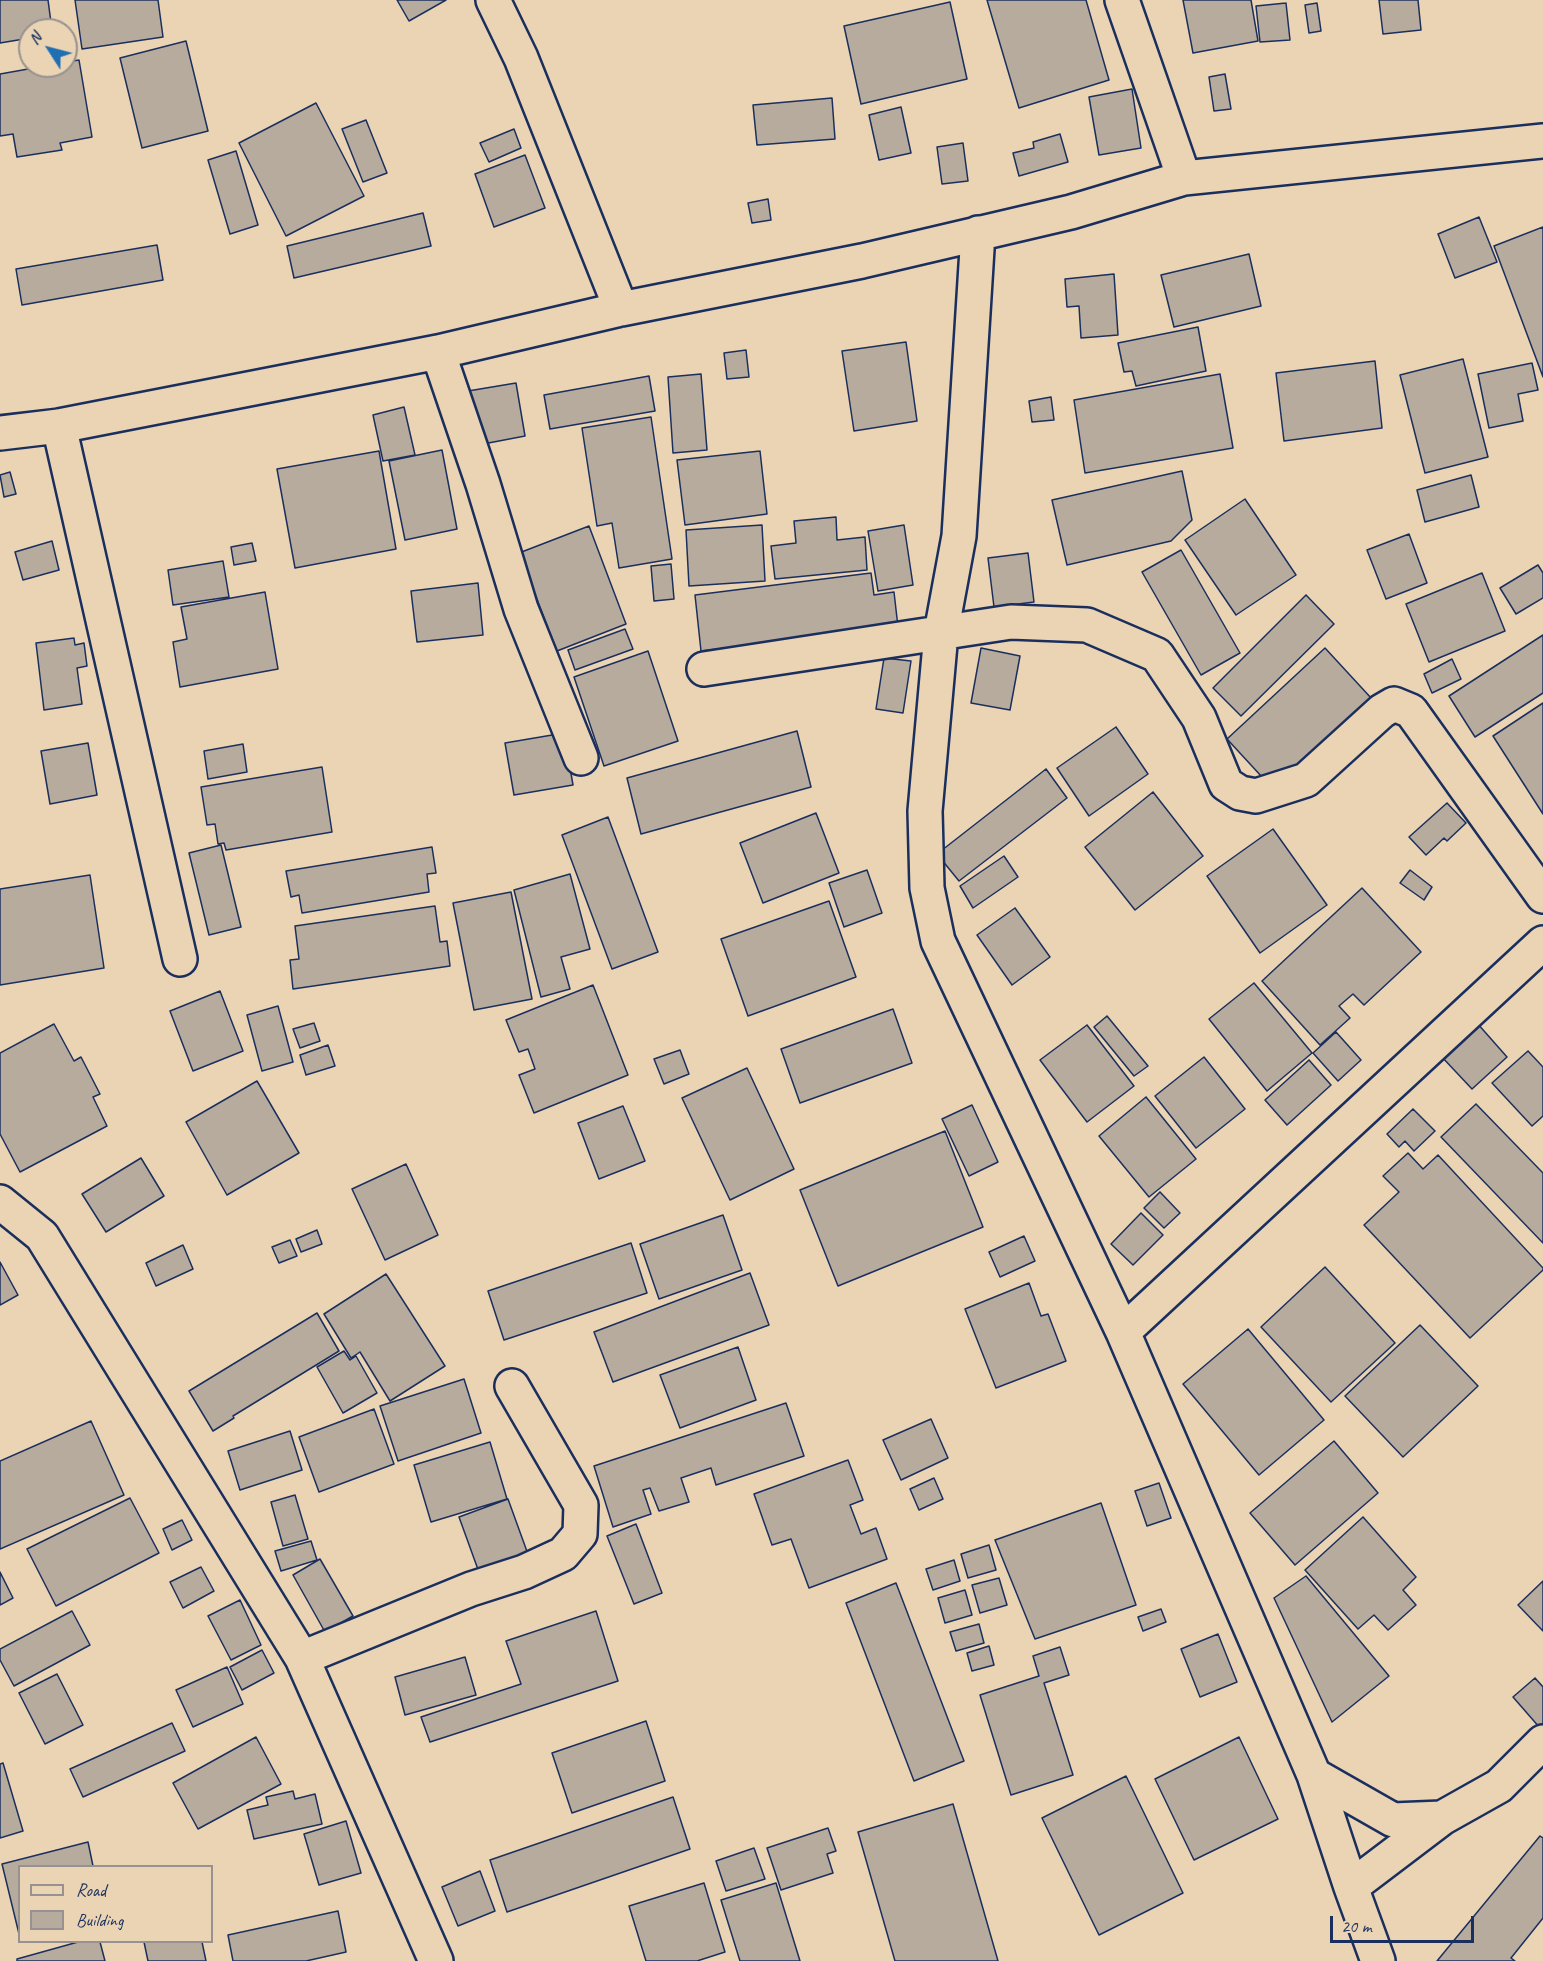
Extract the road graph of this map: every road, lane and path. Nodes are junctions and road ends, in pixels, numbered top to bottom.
1 (493, 0) edge
2 (1122, 0) edge
3 (1543, 141) edge
4 (1184, 178) junction
5 (978, 233) junction
6 (621, 309) junction
7 (438, 352) junction
8 (59, 426) junction
9 (0, 433) edge
10 (941, 633) junction
11 (704, 669) dead end
12 (581, 758) dead end
13 (1543, 896) edge
14 (1543, 943) edge
15 (180, 958) dead end
16 (0, 1202) edge
17 (1123, 1332) junction
18 (512, 1386) dead end
19 (302, 1658) junction
20 (1543, 1742) edge
21 (1314, 1775) junction
22 (1442, 1818) junction
23 (1351, 1887) junction
24 (436, 1961) edge
25 (1378, 1961) edge

1 - 6 street
2 - 4 street
3 - 4 street
4 - 5 street
5 - 6 street
5 - 10 street
6 - 7 street
7 - 8 street
7 - 12 street
8 - 9 street
8 - 15 street
10 - 11 street
10 - 13 street
10 - 17 street
14 - 17 street
16 - 19 street
17 - 21 street
18 - 19 street
19 - 24 street
20 - 22 street
21 - 22 street
21 - 23 street
22 - 23 street
23 - 25 street

